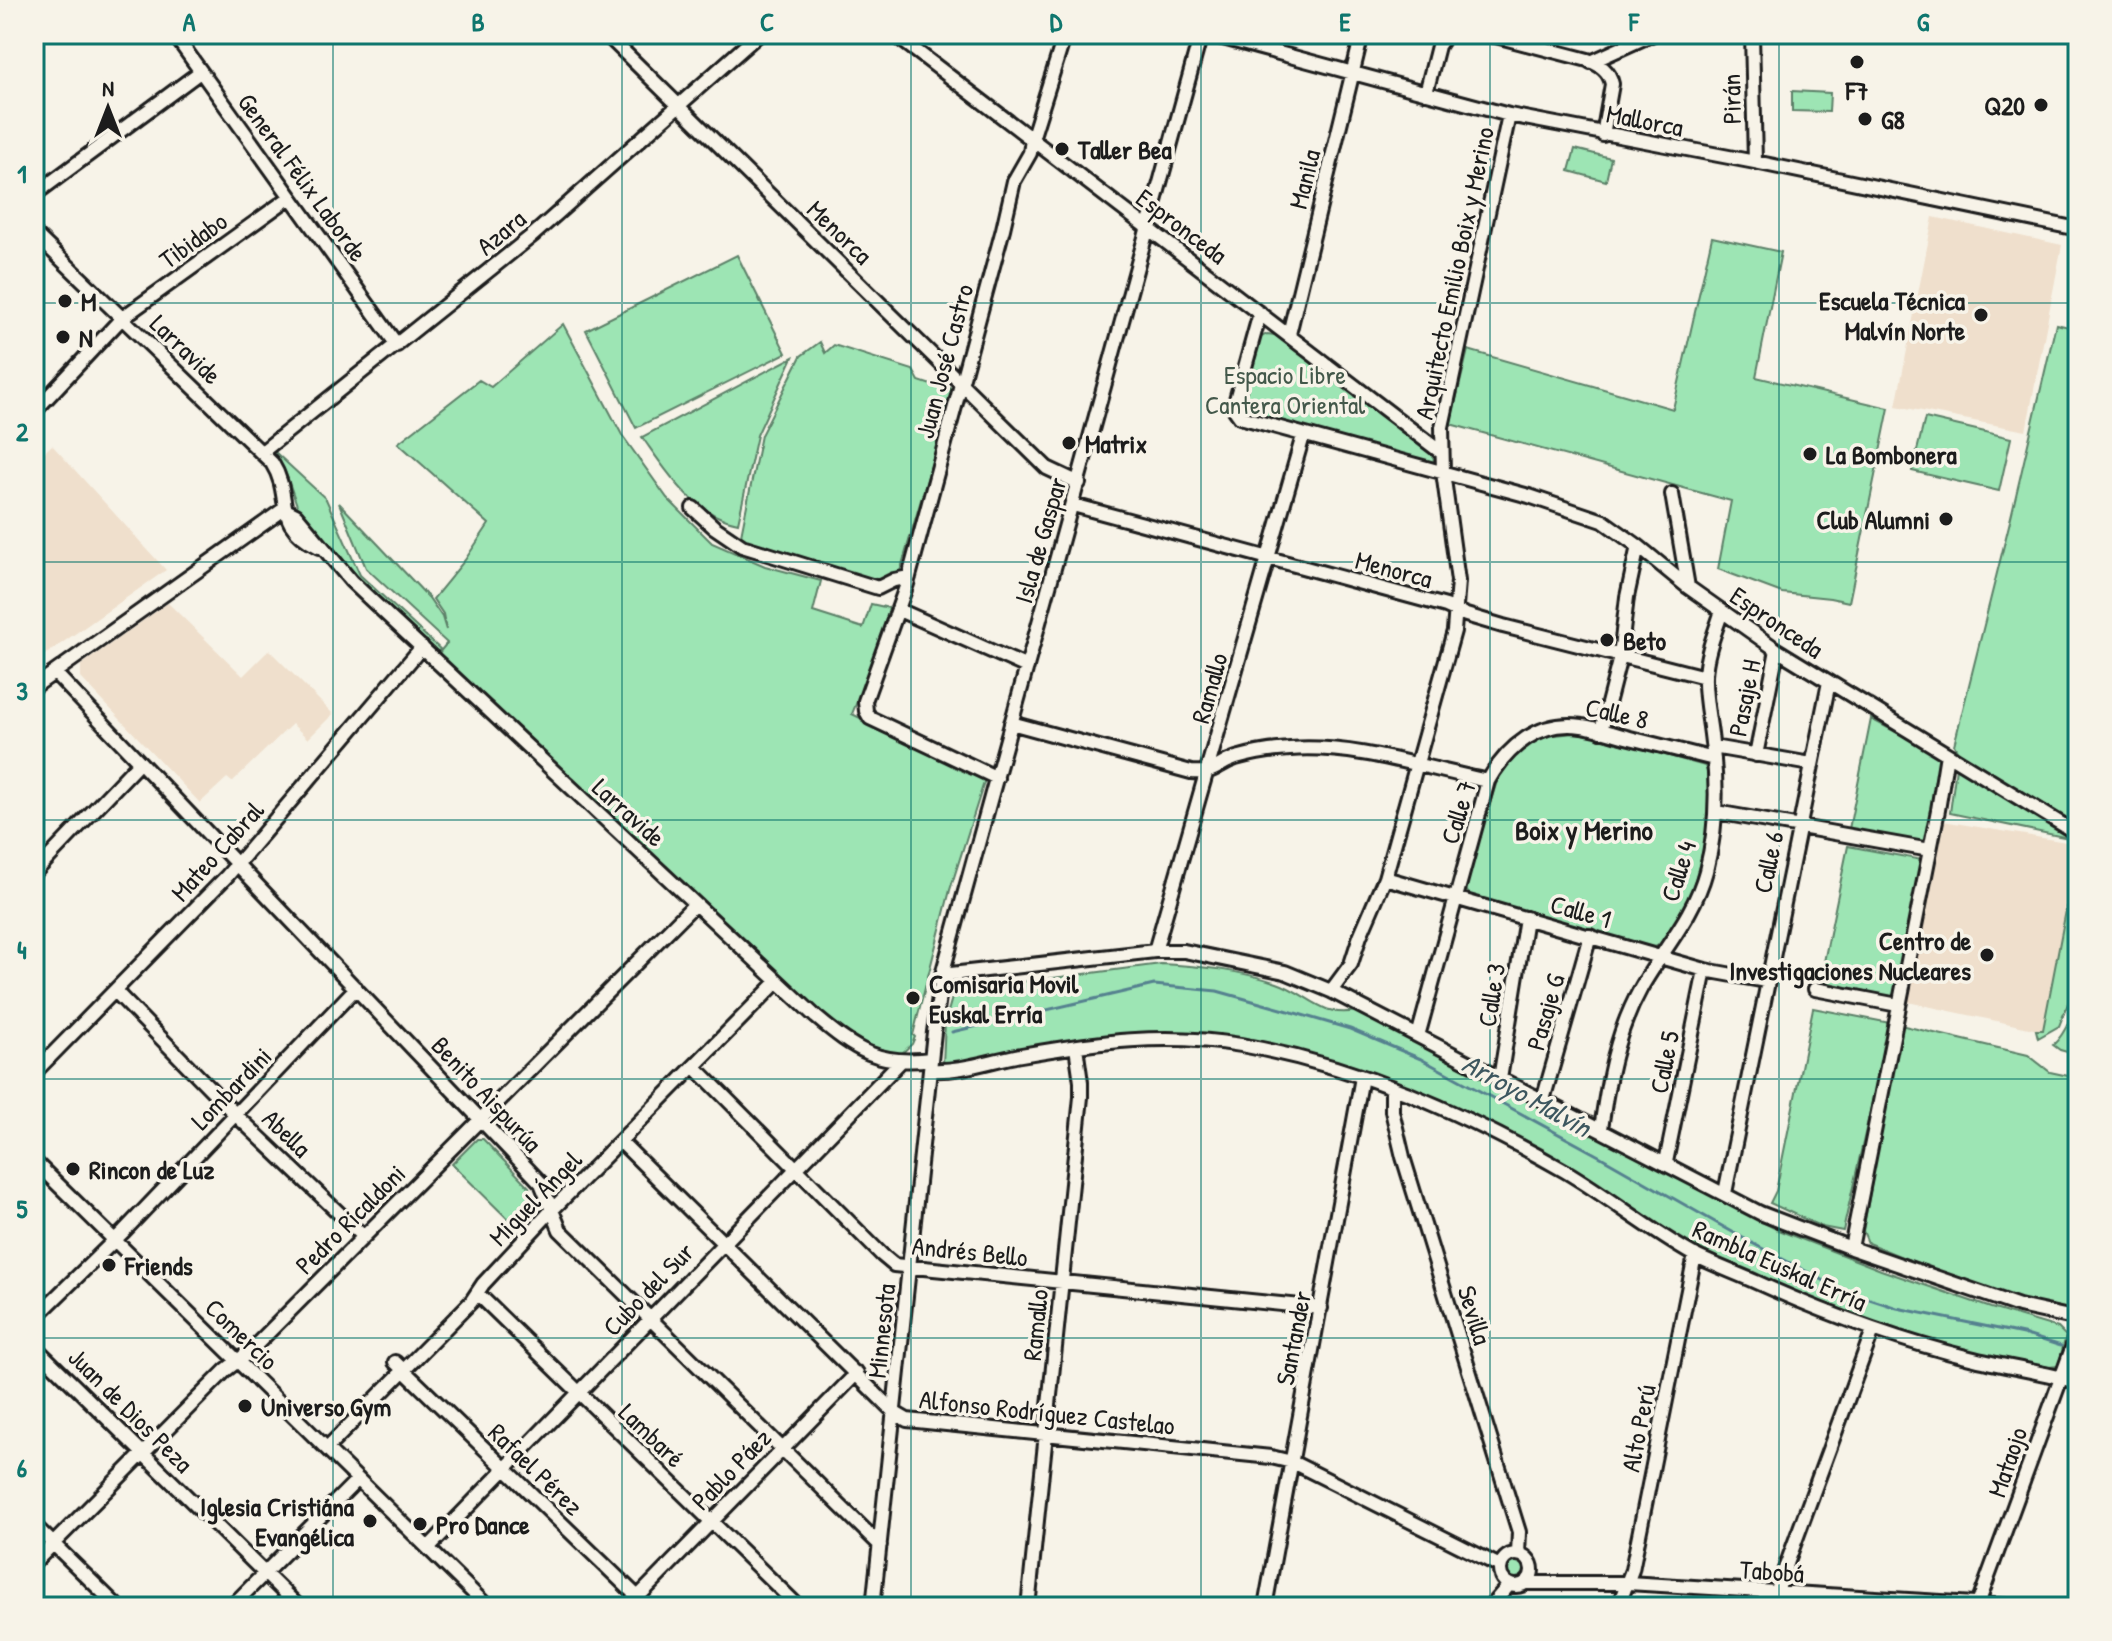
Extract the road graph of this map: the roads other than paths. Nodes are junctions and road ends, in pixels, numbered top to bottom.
1 (174, 34) edge
2 (606, 34) edge
3 (759, 34) edge
4 (894, 34) edge
5 (1065, 34) edge
6 (1201, 34) edge
7 (1208, 34) edge
8 (1362, 34) edge
9 (1446, 34) edge
10 (1488, 34) edge
11 (1541, 34) edge
12 (1653, 34) edge
13 (1752, 34) edge
14 (1536, 47) junction
15 (1591, 62) junction
16 (200, 72) junction
17 (1352, 73) junction
18 (1426, 93) junction
19 (679, 104) junction
20 (1509, 115) junction
21 (1603, 135) junction
22 (1032, 139) junction
23 (1755, 162) junction
24 (34, 195) edge
25 (289, 198) junction
26 (1147, 228) junction
27 (2078, 229) edge
28 (34, 233) edge
29 (1260, 313) junction
30 (122, 318) junction
31 (1289, 334) junction
32 (397, 345) junction
33 (961, 382) junction
34 (34, 412) edge
35 (1303, 436) junction
36 (262, 452) junction
37 (1442, 453) junction
38 (1443, 472) junction
39 (1079, 483) junction
40 (1672, 494) dead end
41 (1073, 505) junction
42 (693, 508) dead end
43 (284, 509) junction
44 (1638, 546) junction
45 (1268, 559) junction
46 (909, 577) junction
47 (1688, 587) junction
48 (899, 610) junction
49 (1457, 611) junction
50 (1722, 611) junction
51 (422, 647) junction
52 (1777, 650) junction
53 (1620, 657) junction
54 (1027, 667) junction
55 (55, 673) junction
56 (1705, 677) junction
57 (1829, 682) junction
58 (34, 687) edge
59 (1011, 723) junction
60 (1601, 731) junction
61 (1514, 745) joint
62 (1713, 753) junction
63 (1947, 754) junction
64 (1756, 755) junction
65 (139, 763) junction
66 (1811, 764) junction
67 (1414, 766) junction
68 (1208, 773) junction
69 (997, 778) junction
70 (1488, 781) junction
71 (1716, 812) junction
72 (1798, 825) junction
73 (2078, 834) edge
74 (1930, 850) junction
75 (238, 865) junction
76 (34, 873) edge
77 (1385, 878) junction
78 (1456, 898) junction
79 (695, 904) junction
80 (1526, 918) junction
81 (1590, 936) junction
82 (1155, 951) junction
83 (1662, 958) junction
84 (1705, 970) junction
85 (942, 975) junction
86 (1766, 981) junction
87 (777, 982) junction
88 (356, 988) junction
89 (1815, 989) dead end
90 (115, 991) junction
91 (1331, 991) junction
92 (1898, 1005) junction
93 (1418, 1036) junction
94 (1076, 1047) junction
95 (900, 1062) junction
96 (931, 1064) junction
97 (695, 1067) junction
98 (34, 1073) edge
99 (1362, 1077) junction
100 (1500, 1079) junction
101 (1392, 1087) junction
102 (1543, 1100) junction
103 (236, 1115) junction
104 (481, 1119) junction
105 (1601, 1129) junction
106 (621, 1142) junction
107 (34, 1161) edge
108 (1666, 1162) junction
109 (798, 1169) junction
110 (1725, 1193) junction
111 (551, 1211) junction
112 (363, 1236) junction
113 (114, 1240) junction
114 (723, 1243) junction
115 (1851, 1248) junction
116 (1695, 1255) junction
117 (910, 1267) junction
118 (1062, 1282) junction
119 (477, 1293) junction
120 (1321, 1308) junction
121 (34, 1319) edge
122 (651, 1319) junction
123 (2078, 1319) edge
124 (1873, 1330) junction
125 (2078, 1332) edge
126 (34, 1346) edge
127 (238, 1361) junction
128 (400, 1366) junction
129 (857, 1373) junction
130 (2060, 1377) junction
131 (2078, 1382) edge
132 (577, 1393) junction
133 (895, 1413) junction
134 (1045, 1436) junction
135 (327, 1448) junction
136 (782, 1448) junction
137 (142, 1453) junction
138 (1292, 1462) junction
139 (503, 1469) junction
140 (358, 1479) junction
141 (710, 1522) junction
142 (34, 1525) edge
143 (53, 1543) junction
144 (880, 1545) junction
145 (429, 1547) junction
146 (1518, 1554) junction
147 (34, 1563) edge
148 (1530, 1564) junction
149 (1500, 1566) junction
150 (264, 1574) junction
151 (1565, 1582) junction
152 (1526, 1583) junction
153 (1628, 1583) junction
154 (1509, 1585) junction
155 (1776, 1594) junction
156 (638, 1597) junction
157 (482, 1605) edge
158 (1978, 1605) edge
159 (118, 1607) edge
160 (231, 1607) edge
161 (299, 1607) edge
162 (648, 1607) edge
163 (799, 1607) edge
164 (873, 1607) edge
165 (1028, 1607) edge
166 (1265, 1607) edge
167 (1490, 1607) edge
168 (1618, 1607) edge
169 (1771, 1607) edge
170 (2024, 1607) edge

1 - 16 street, General Félix Laborde
2 - 19 street, Menorca
3 - 19 street, Azara
4 - 22 street, Espronceda
5 - 22 street, Juan José Castro
6 - 26 street, Isla de Gaspar
7 - 17 street, Mallorca
8 - 17 street, Manila
9 - 18 street
10 - 14 street
11 - 14 street
12 - 15 street
13 - 23 street, Pirán
14 - 15 street
15 - 21 street
16 - 24 street
16 - 25 street, General Félix Laborde
17 - 18 street, Mallorca
17 - 31 street, Manila
18 - 20 street, Mallorca
19 - 32 street, Azara
19 - 33 street, Menorca
20 - 21 street, Mallorca
20 - 37 street, Arquitecto Emilio Boix y Merino
21 - 23 street, Mallorca
22 - 26 street, Espronceda
22 - 33 street, Juan José Castro
23 - 27 street, Mallorca
25 - 30 street, Tibidabo
25 - 32 street, General Félix Laborde
26 - 29 street, Espronceda
26 - 39 street, Isla de Gaspar
28 - 30 street, Larravide
29 - 31 street, Espronceda
29 - 35 street, Espronceda
30 - 34 street, Tibidabo
30 - 36 street, Larravide
31 - 37 street, Espronceda
32 - 36 street, Azara
33 - 39 street, Menorca
33 - 46 street, Juan José Castro
35 - 38 street, Espronceda
35 - 45 street, Ramallo
36 - 43 street, Larravide
37 - 38 street, Arquitecto Emilio Boix y Merino
38 - 44 street, Espronceda
38 - 49 street, Arquitecto Emilio Boix y Merino
39 - 41 street, Isla de Gaspar
40 - 47 street
41 - 45 street, Menorca
41 - 54 street, Isla de Gaspar
42 - 46 street
43 - 51 street, Larravide
43 - 55 street
44 - 47 street, Espronceda
44 - 53 street
45 - 49 street, Menorca
45 - 68 street, Ramallo
46 - 48 street, Juan José Castro
47 - 50 street, Espronceda
48 - 54 street
48 - 69 street, Juan José Castro
49 - 53 street, Menorca
49 - 67 street, Arquitecto Emilio Boix y Merino
50 - 52 street, Espronceda
50 - 56 street, Calle 4
51 - 75 street, Mateo Cabral
51 - 79 street, Larravide
52 - 57 street, Espronceda
52 - 64 street, Pasaje H
53 - 56 street, Menorca
53 - 60 street
54 - 59 street, Isla de Gaspar
55 - 58 street
55 - 65 street, Benito Aispurúa
56 - 62 street, Calle 4
57 - 63 street, Espronceda
57 - 66 street, Calle 6
59 - 68 street
59 - 69 street, Isla de Gaspar
60 - 61 street, Calle 8
60 - 62 street, Calle 8
61 - 70 street, Calle 7
62 - 64 street, Calle 8
62 - 71 street, Calle 4
63 - 73 street, Espronceda
63 - 74 street
64 - 66 street, Calle 8
65 - 75 street, Benito Aispurúa
65 - 76 street
66 - 72 street, Calle 6
67 - 68 street
67 - 70 street
67 - 77 street, Arquitecto Emilio Boix y Merino
68 - 82 street, Ramallo
69 - 85 street, Isla de Gaspar
70 - 78 street, Calle 7
71 - 72 street
71 - 83 street, Calle 4
72 - 74 street
72 - 86 street, Calle 6
74 - 92 street
75 - 88 street, Benito Aispurúa
75 - 90 street, Mateo Cabral
77 - 78 street, Calle 1
77 - 91 street, Arquitecto Emilio Boix y Merino
78 - 80 street, Calle 1
78 - 93 street, Calle 7
79 - 87 street, Larravide
79 - 104 street, Pedro Ricaldoni
80 - 81 street, Calle 1
80 - 100 street, Calle 3
81 - 83 street, Calle 1
81 - 102 street, Pasaje G
82 - 85 street, Rambla Euskal Erría
82 - 91 street, Rambla Euskal Erría
83 - 84 street, Calle 1
83 - 105 street, Calle 4
84 - 86 street, Calle 1
84 - 108 street, Calle 5
85 - 96 street, Isla de Gaspar
86 - 110 street, Calle 6
87 - 95 street, Larravide
87 - 97 street, Miguel Ángel
88 - 103 street, Lombardini
88 - 104 street, Benito Aispurúa
89 - 92 street
90 - 98 street, Mateo Cabral
90 - 103 street, Abella
91 - 93 street, Rambla Euskal Erría
92 - 115 street
93 - 100 street, Rambla Euskal Erría
94 - 96 street, Rambla Euskal Erría
94 - 99 street, Rambla Euskal Erría
94 - 118 street, Ramallo
95 - 96 street, Larravide
95 - 109 street, Cubo del Sur
96 - 117 street, Minnesota
97 - 106 street, Miguel Ángel
97 - 109 street, Andrés Bello
99 - 101 street, Rambla Euskal Erría
99 - 120 street, Santander
100 - 102 street, Rambla Euskal Erría
101 - 116 street, Rambla Euskal Erría
101 - 146 street, Sevilla
102 - 105 street, Rambla Euskal Erría
103 - 112 street, Abella
103 - 113 street, Lombardini
104 - 111 street, Benito Aispurúa
104 - 112 street, Pedro Ricaldoni
105 - 108 street, Rambla Euskal Erría
106 - 111 street, Miguel Ángel
106 - 114 street, Alfonso Rodríguez Castelao
107 - 113 street, Comercio
108 - 110 street, Rambla Euskal Erría
109 - 114 street, Cubo del Sur
109 - 117 street, Andrés Bello
110 - 115 street, Rambla Euskal Erría
111 - 119 street, Miguel Ángel
111 - 122 street, Benito Aispurúa
112 - 127 street, Pedro Ricaldoni
113 - 121 street, Lombardini
113 - 127 street, Comercio
114 - 122 street, Cubo del Sur
114 - 129 street, Alfonso Rodríguez Castelao
115 - 123 street, Rambla Euskal Erría
116 - 124 street, Rambla Euskal Erría
116 - 153 street, Alto Perú
117 - 118 street, Andrés Bello
117 - 133 street, Minnesota
118 - 120 street, Andrés Bello
118 - 134 street, Ramallo
119 - 128 street, Miguel Ángel
119 - 132 street, Lambaré
120 - 138 street, Santander
122 - 132 street, Cubo del Sur
122 - 136 street, Benito Aispurúa
124 - 130 street, Rambla Euskal Erría
124 - 155 street
125 - 130 street, Mataojo
126 - 137 street, Juan de Dios Peza
127 - 135 street, Comercio
127 - 137 street, Pedro Ricaldoni
128 - 135 street, Miguel Ángel
128 - 139 street, Rafael Pérez
129 - 133 street, Alfonso Rodríguez Castelao
129 - 136 street, Pablo Páez
130 - 131 street, Rambla Euskal Erría
130 - 158 street, Mataojo
132 - 139 street, Cubo del Sur
132 - 141 street, Lambaré
133 - 134 street, Alfonso Rodríguez Castelao
133 - 144 street, Minnesota
134 - 138 street, Alfonso Rodríguez Castelao
134 - 165 street, Ramallo
135 - 140 street, Comercio
136 - 141 street, Pablo Páez
136 - 144 street, Benito Aispurúa
137 - 143 street, Pedro Ricaldoni
137 - 150 street, Juan de Dios Peza
138 - 149 street
138 - 166 street, Santander
139 - 145 street, Cubo del Sur
139 - 156 street, Rafael Pérez
140 - 145 street, Comercio
140 - 150 street
141 - 156 street, Pablo Páez
141 - 163 street, Lambaré
142 - 143 street
143 - 147 street, Pedro Ricaldoni
143 - 159 street
144 - 164 street, Minnesota
145 - 157 street, Comercio
146 - 148 street, Tabobá
146 - 149 street
148 - 151 street, Tabobá
148 - 152 street
149 - 154 street
150 - 160 street
150 - 161 street, Juan de Dios Peza
151 - 152 street, Tabobá
151 - 153 street, Tabobá
152 - 154 street, Tabobá
153 - 155 street, Tabobá
153 - 168 street, Alto Perú
154 - 167 street
155 - 158 street, Tabobá
155 - 169 street
156 - 162 street, Rafael Pérez
158 - 170 street, Tabobá

